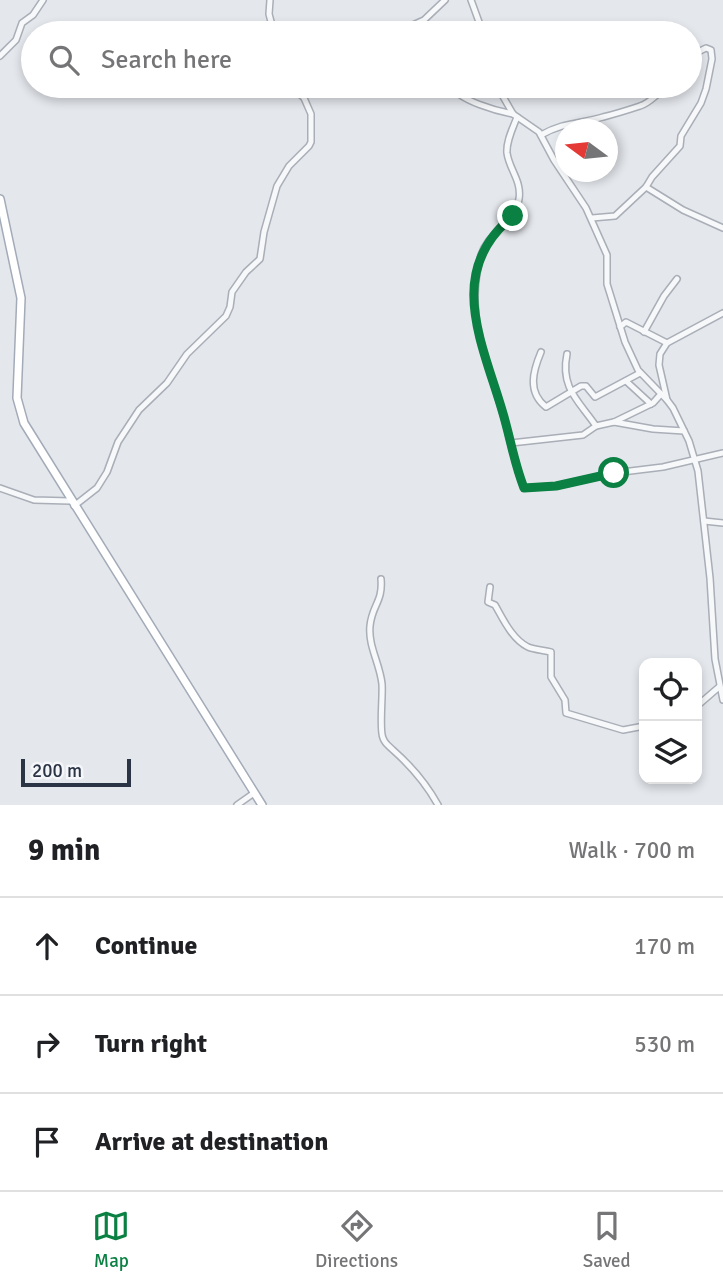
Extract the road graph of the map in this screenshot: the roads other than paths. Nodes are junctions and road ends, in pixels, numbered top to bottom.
1 (43, 0) edge
2 (270, 0) edge
3 (445, 0) edge
4 (471, 0) edge
5 (25, 21) edge
6 (271, 21) edge
7 (421, 21) edge
8 (479, 21) edge
9 (21, 26) edge
10 (702, 50) edge
11 (0, 56) edge
12 (303, 98) edge
13 (466, 98) edge
14 (502, 98) edge
15 (650, 98) edge
16 (515, 115) junction
17 (541, 135) junction
18 (646, 187) junction
19 (0, 199) edge
20 (592, 218) junction
21 (723, 228) edge
22 (677, 279) dead end
23 (723, 313) edge
24 (620, 327) junction
25 (644, 332) junction
26 (667, 343) junction
27 (541, 352) dead end
28 (566, 354) dead end
29 (640, 373) junction
30 (626, 381) junction
31 (571, 391) junction
32 (661, 394) junction
33 (667, 400) junction
34 (651, 404) junction
35 (614, 422) junction
36 (596, 426) junction
37 (684, 431) junction
38 (511, 443) junction
39 (723, 453) edge
40 (695, 459) junction
41 (0, 488) edge
42 (72, 504) junction
43 (704, 521) junction
44 (723, 523) edge
45 (381, 579) dead end
46 (490, 587) dead end
47 (719, 687) junction
48 (723, 700) edge
49 (702, 702) edge
50 (639, 727) edge
51 (254, 793) junction
52 (237, 805) edge
53 (262, 805) edge
54 (438, 805) edge

1 - 5 street
2 - 6 street
3 - 7 street
4 - 8 street
9 - 11 street
10 - 18 street
12 - 42 street
13 - 16 street
14 - 16 street
15 - 17 street
16 - 17 street
16 - 38 street
17 - 20 street
18 - 20 street
18 - 21 street
19 - 42 main road
20 - 24 street
22 - 25 street
23 - 26 street
24 - 25 street
24 - 29 street
25 - 26 street
26 - 33 street
27 - 31 street
28 - 31 street
29 - 30 street
29 - 32 street
30 - 31 street
30 - 34 street
31 - 36 street
32 - 33 street
32 - 34 street
33 - 37 street
34 - 35 street
35 - 36 street
35 - 37 street
36 - 38 street
37 - 40 street
38 - 40 street
39 - 40 street
40 - 43 street
41 - 42 street
42 - 51 main road
43 - 44 street
43 - 47 street
45 - 54 street
46 - 50 street
47 - 48 street
47 - 49 street
51 - 52 street
51 - 53 main road

